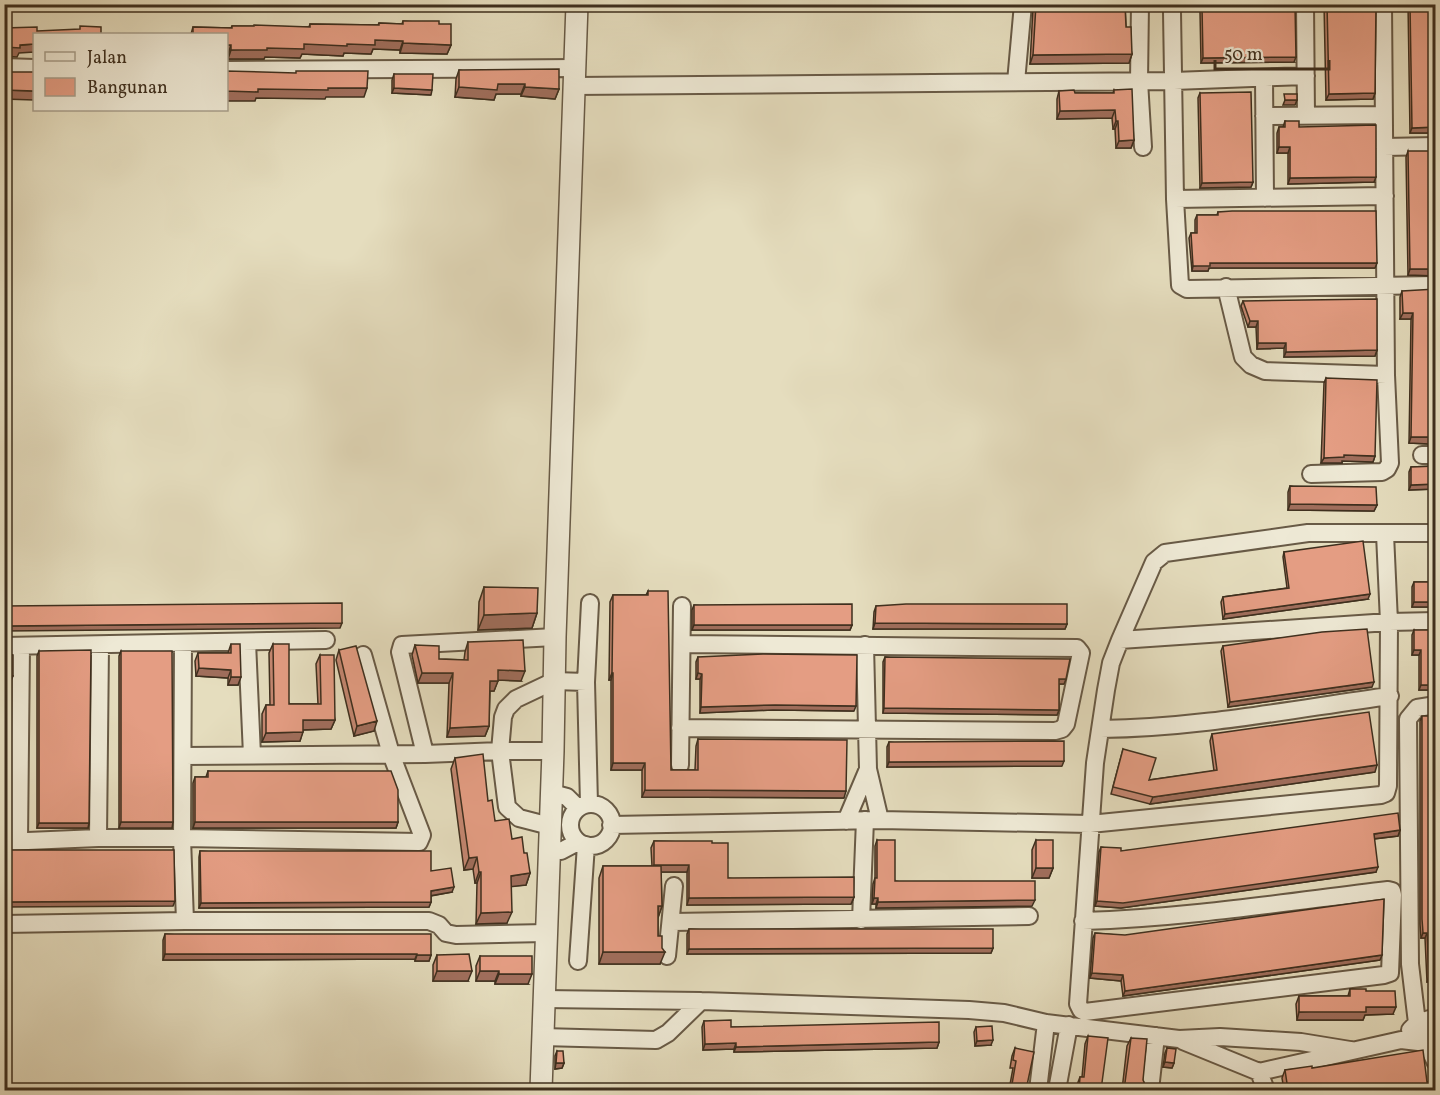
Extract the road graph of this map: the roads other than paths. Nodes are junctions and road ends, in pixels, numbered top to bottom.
1 (577, 4) edge
2 (1023, 4) edge
3 (1140, 4) edge
4 (1174, 4) edge
5 (1305, 4) edge
6 (1383, 4) edge
7 (4, 67) edge
8 (33, 68) edge
9 (228, 70) edge
10 (1306, 76) junction
11 (575, 77) junction
12 (1264, 78) junction
13 (1143, 81) junction
14 (1170, 81) junction
15 (1016, 82) junction
16 (1384, 115) junction
17 (1264, 116) junction
18 (1306, 116) junction
19 (1436, 146) edge
20 (1143, 147) dead end
21 (1384, 147) junction
22 (1384, 196) junction
23 (1265, 198) junction
24 (1175, 199) junction
25 (1386, 285) junction
26 (1436, 285) edge
27 (1226, 287) junction
28 (1386, 375) junction
29 (1311, 474) dead end
30 (1436, 533) edge
31 (1385, 534) junction
32 (590, 603) dead end
33 (682, 606) dead end
34 (1436, 621) edge
35 (1389, 622) junction
36 (555, 637) junction
37 (326, 639) dead end
38 (1120, 639) junction
39 (247, 642) junction
40 (183, 644) junction
41 (682, 644) junction
42 (100, 645) junction
43 (865, 645) junction
44 (13, 646) edge
45 (363, 655) dead end
46 (554, 681) junction
47 (586, 682) junction
48 (1390, 696) junction
49 (1436, 705) edge
50 (680, 728) junction
51 (867, 729) junction
52 (1101, 729) junction
53 (553, 750) junction
54 (500, 751) junction
55 (409, 754) junction
56 (252, 755) junction
57 (183, 756) junction
58 (680, 765) dead end
59 (868, 769) junction
60 (552, 793) junction
61 (583, 806) junction
62 (872, 820) junction
63 (846, 821) junction
64 (612, 825) junction
65 (1084, 825) junction
66 (550, 826) junction
67 (98, 838) junction
68 (182, 838) junction
69 (11, 842) edge
70 (582, 843) junction
71 (549, 850) junction
72 (674, 885) dead end
73 (1029, 916) dead end
74 (861, 920) junction
75 (185, 921) junction
76 (1083, 921) junction
77 (672, 922) junction
78 (4, 924) edge
79 (546, 933) junction
80 (667, 956) edge
81 (578, 961) dead end
82 (544, 999) junction
83 (701, 1001) junction
84 (1436, 1017) edge
85 (1046, 1023) junction
86 (1417, 1023) junction
87 (1069, 1025) junction
88 (1156, 1036) junction
89 (542, 1037) junction
90 (1179, 1039) junction
91 (1401, 1040) junction
92 (1431, 1041) edge
93 (1350, 1050) junction
94 (1436, 1063) edge
95 (1259, 1072) junction
96 (541, 1090) edge
97 (1038, 1090) edge
98 (1057, 1090) edge
99 (1150, 1090) edge
100 (1266, 1090) edge

1 - 11 street
2 - 15 street
3 - 13 street
4 - 14 street
5 - 10 street
6 - 16 street
7 - 8 street
9 - 11 street
10 - 12 street
10 - 18 street
11 - 15 street
11 - 36 street
12 - 14 street
12 - 17 street
13 - 14 street
13 - 15 street
13 - 20 street
14 - 24 street
16 - 18 street
16 - 21 street
17 - 18 street
17 - 23 street
19 - 21 street
21 - 22 street
22 - 23 street
22 - 25 street
23 - 24 street
24 - 27 street
25 - 26 street
25 - 27 street
25 - 28 street
27 - 28 street
28 - 29 street
30 - 31 street
31 - 35 street
31 - 38 street
32 - 47 street
33 - 41 street
34 - 35 street
35 - 38 street
35 - 48 street
36 - 46 street
36 - 55 street
37 - 39 street
38 - 52 street
39 - 40 street
39 - 56 street
40 - 42 street
40 - 57 street
41 - 43 street
41 - 50 street
42 - 44 street
42 - 67 street
43 - 51 street
43 - 51 street
44 - 69 street
45 - 55 street
46 - 47 street
46 - 53 street
46 - 54 street
47 - 61 street
48 - 52 street
48 - 65 street
49 - 86 street
50 - 51 street
50 - 58 street
51 - 59 street
52 - 65 street
53 - 54 street
53 - 60 street
54 - 55 street
54 - 66 street
55 - 56 street
55 - 68 street
56 - 57 street
57 - 68 street
59 - 62 street
59 - 63 street
60 - 61 street
60 - 66 street
61 - 64 street
61 - 70 street
62 - 63 street
62 - 65 street
62 - 74 street
63 - 64 street
64 - 70 street
65 - 76 street
66 - 71 street
67 - 68 street
67 - 69 street
68 - 75 street
70 - 71 street
70 - 81 street
71 - 79 street
72 - 77 street
73 - 74 street
74 - 77 street
75 - 78 street
75 - 79 street
76 - 76 street
77 - 80 street
79 - 82 street
82 - 83 street
82 - 89 street
83 - 85 street
83 - 89 street
84 - 86 street
85 - 87 street
85 - 97 street
86 - 91 street
86 - 92 street
87 - 88 street
87 - 98 street
88 - 90 street
88 - 99 street
89 - 96 street
90 - 93 street
90 - 95 street
91 - 92 street
91 - 93 street
92 - 94 street
93 - 95 street
95 - 100 street

